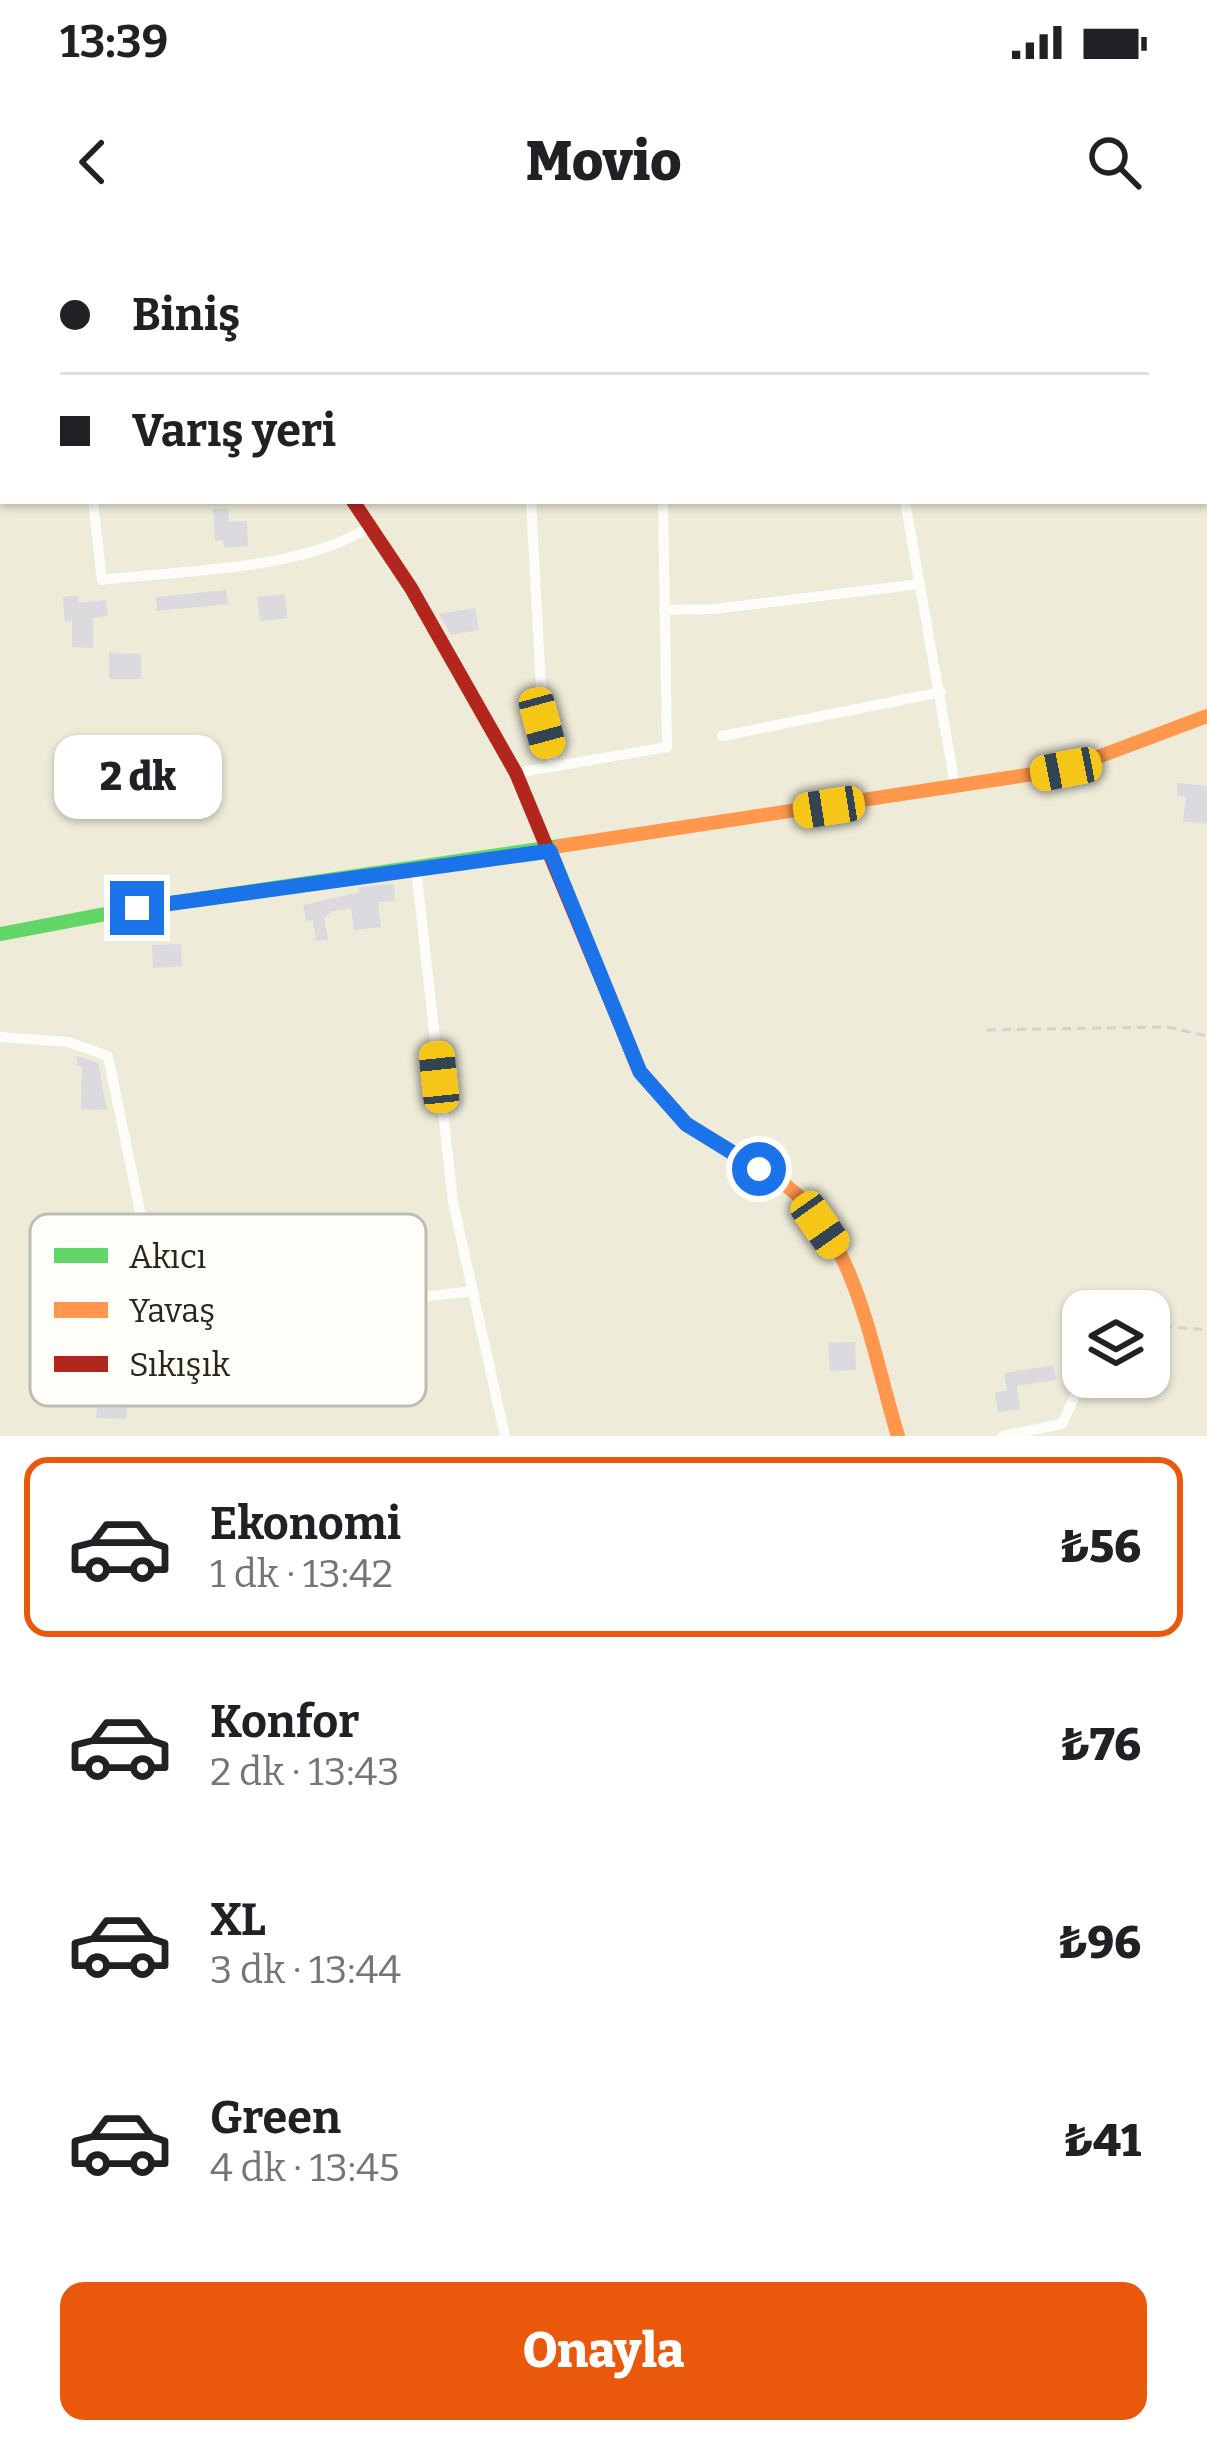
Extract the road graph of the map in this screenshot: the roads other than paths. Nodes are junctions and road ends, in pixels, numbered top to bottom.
1 (93, 504) edge
2 (355, 504) edge
3 (531, 504) edge
4 (663, 504) edge
5 (905, 504) edge
6 (369, 527) junction
7 (920, 584) junction
8 (664, 610) junction
9 (941, 692) junction
10 (1207, 716) edge
11 (722, 736) dead end
12 (554, 765) junction
13 (516, 773) junction
14 (955, 784) junction
15 (547, 844) junction
16 (416, 868) junction
17 (0, 934) edge
18 (0, 1037) edge
19 (141, 1214) edge
20 (473, 1291) junction
21 (426, 1295) edge
22 (1079, 1398) edge
23 (506, 1436) edge
24 (898, 1436) edge
25 (1004, 1436) edge

1 - 6 street
2 - 6 street
3 - 12 street
4 - 8 street
5 - 7 street
6 - 13 street
7 - 8 street
7 - 9 street
8 - 12 street
9 - 11 street
9 - 14 street
10 - 14 street
12 - 13 street
13 - 15 street
14 - 15 street
15 - 16 street
15 - 24 street
16 - 17 street
16 - 20 street
18 - 19 street
20 - 21 street
20 - 23 street
22 - 25 street

